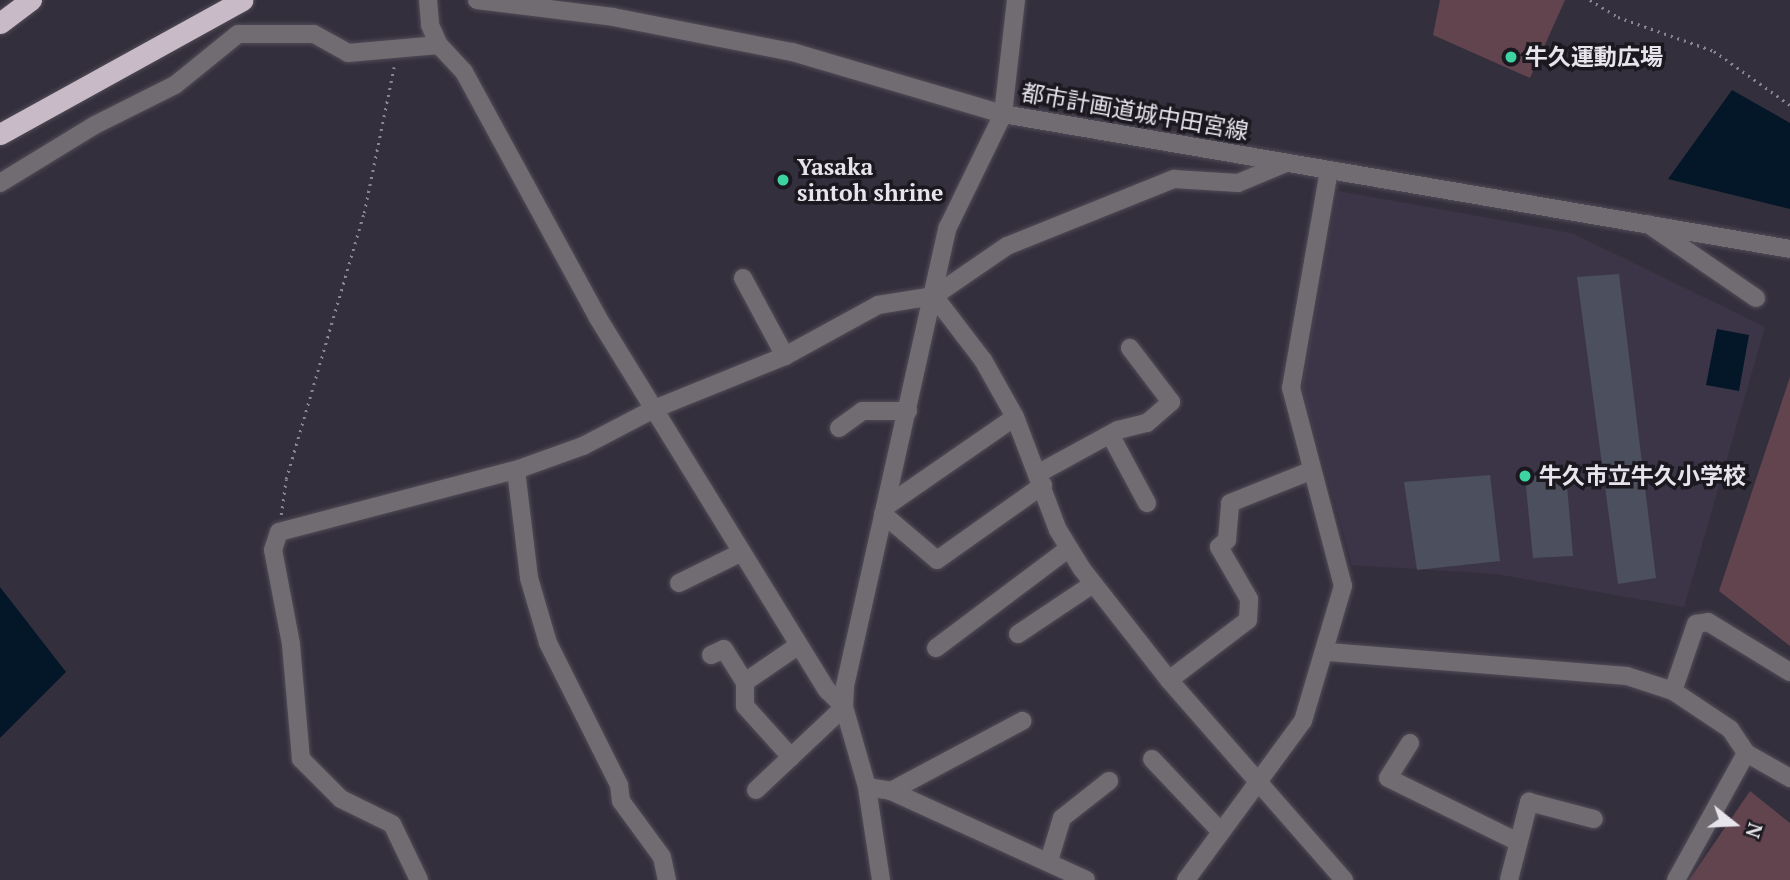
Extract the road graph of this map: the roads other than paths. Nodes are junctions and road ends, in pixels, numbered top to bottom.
1 (31, 0) edge
2 (243, 0) edge
3 (428, 0) edge
4 (477, 0) edge
5 (1016, 0) edge
6 (0, 23) edge
7 (439, 45) junction
8 (1003, 114) junction
9 (0, 134) edge
10 (1286, 163) junction
11 (1329, 170) junction
12 (0, 183) edge
13 (1642, 220) junction
14 (1790, 249) edge
15 (743, 278) dead end
16 (934, 296) junction
17 (1756, 298) dead end
18 (1130, 348) dead end
19 (785, 356) junction
20 (654, 409) junction
21 (908, 411) junction
22 (1015, 417) junction
23 (839, 428) dead end
24 (1112, 438) junction
25 (516, 470) junction
26 (1310, 471) junction
27 (1041, 479) junction
28 (1147, 503) dead end
29 (884, 511) junction
30 (1069, 548) junction
31 (742, 552) junction
32 (679, 583) dead end
33 (1093, 584) junction
34 (1018, 634) dead end
35 (799, 645) junction
36 (936, 648) dead end
37 (1328, 652) junction
38 (710, 655) dead end
39 (1790, 673) edge
40 (1169, 680) junction
41 (745, 682) junction
42 (1673, 691) junction
43 (844, 707) junction
44 (1022, 720) dead end
45 (1410, 743) dead end
46 (1746, 753) junction
47 (792, 757) junction
48 (1152, 759) dead end
49 (1790, 778) edge
50 (1255, 779) junction
51 (1109, 781) dead end
52 (867, 787) junction
53 (756, 790) dead end
54 (891, 791) junction
55 (1594, 819) dead end
56 (1220, 831) junction
57 (1518, 842) junction
58 (1049, 861) junction
59 (419, 880) edge
60 (667, 880) edge
61 (881, 880) edge
62 (1086, 880) edge
63 (1185, 880) edge
64 (1344, 880) edge
65 (1509, 880) edge
66 (1676, 880) edge

1 - 6 highway
2 - 9 highway
3 - 7 street
4 - 8 street, 都市計画道城中田宮線
5 - 8 street
7 - 12 street
7 - 20 street
8 - 10 street, 都市計画道城中田宮線
8 - 16 street
10 - 11 street, 都市計画道城中田宮線
10 - 16 street
11 - 13 street, 都市計画道城中田宮線
11 - 26 street
13 - 14 street, 都市計画道城中田宮線
13 - 17 street
15 - 19 street
16 - 19 street
16 - 21 street
16 - 22 street
18 - 24 street
19 - 20 street
20 - 25 street
20 - 31 street
21 - 23 street
21 - 29 street
22 - 27 street
22 - 29 street
24 - 27 street
24 - 28 street
25 - 59 street
25 - 60 street
26 - 37 street
26 - 40 street
27 - 29 street
27 - 30 street
29 - 43 street
30 - 33 street
30 - 36 street
31 - 32 street
31 - 35 street
33 - 34 street
33 - 40 street
35 - 41 street
35 - 43 street
37 - 42 street
37 - 50 street
38 - 41 street
39 - 42 street
40 - 50 street
41 - 47 street
42 - 46 street
43 - 47 street
43 - 52 street
44 - 54 street
45 - 57 street
46 - 49 street
46 - 66 street
47 - 53 street
48 - 56 street
50 - 56 street
50 - 64 street
51 - 58 street
52 - 54 street
52 - 61 street
54 - 58 street
55 - 57 street
56 - 63 street
57 - 65 street
58 - 62 street

